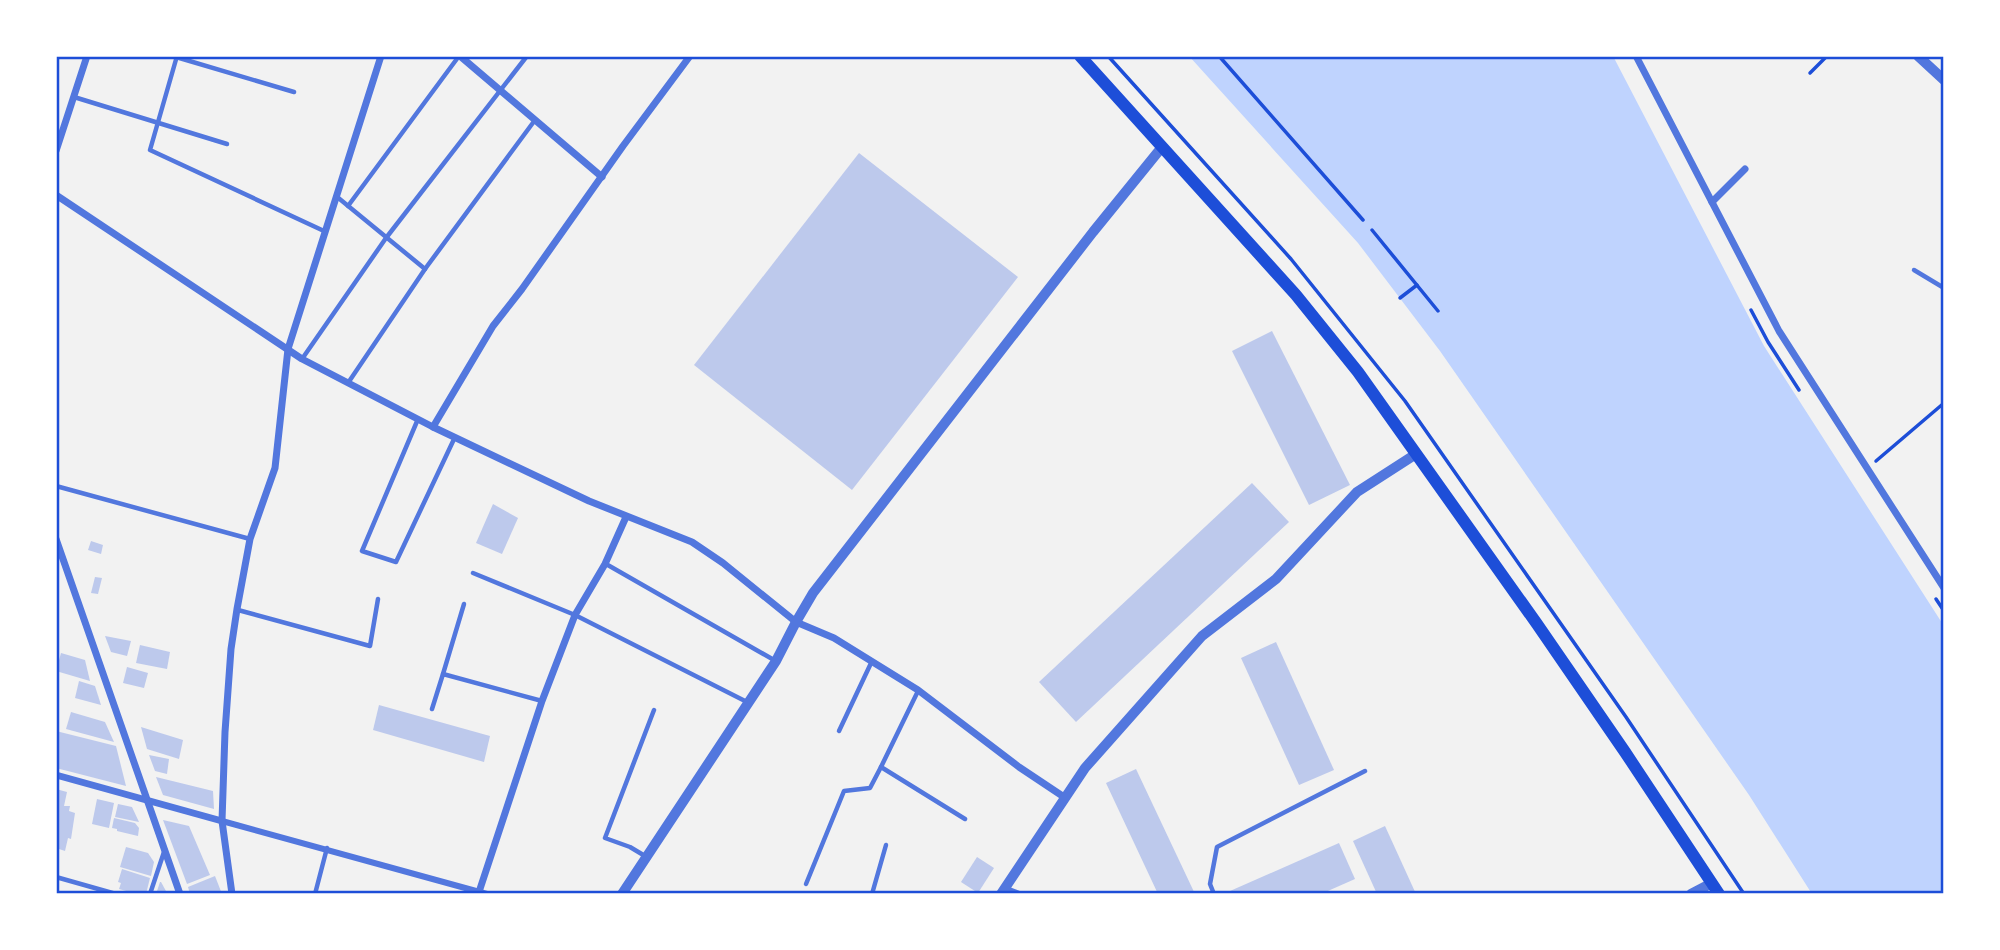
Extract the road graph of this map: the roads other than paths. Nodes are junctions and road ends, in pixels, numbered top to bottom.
1 (87, 56) edge
2 (381, 56) edge
3 (460, 56) edge
4 (527, 56) edge
5 (690, 56) edge
6 (1080, 56) edge
7 (1636, 56) edge
8 (1918, 56) edge
9 (176, 57) edge
10 (1944, 80) edge
11 (500, 89) junction
12 (295, 92) dead end
13 (74, 97) junction
14 (536, 119) junction
15 (158, 122) junction
16 (227, 144) dead end
17 (1161, 147) junction
18 (56, 150) edge
19 (1745, 169) dead end
20 (602, 177) junction
21 (56, 195) edge
22 (335, 196) junction
23 (1712, 202) junction
24 (348, 206) junction
25 (324, 231) junction
26 (386, 238) junction
27 (425, 269) junction
28 (1913, 271) dead end
29 (1944, 288) edge
30 (288, 349) junction
31 (302, 359) junction
32 (348, 383) junction
33 (418, 419) junction
34 (433, 427) junction
35 (454, 437) junction
36 (1416, 454) junction
37 (56, 486) edge
38 (626, 517) junction
39 (56, 539) edge
40 (250, 539) junction
41 (605, 564) junction
42 (473, 573) dead end
43 (1944, 588) edge
44 (378, 599) dead end
45 (464, 604) dead end
46 (237, 609) junction
47 (575, 615) junction
48 (796, 622) junction
49 (873, 660) junction
50 (776, 661) junction
51 (443, 674) junction
52 (918, 690) junction
53 (542, 701) junction
54 (749, 704) junction
55 (432, 709) dead end
56 (654, 710) dead end
57 (839, 731) dead end
58 (881, 767) junction
59 (1365, 771) dead end
60 (56, 775) edge
61 (1064, 797) junction
62 (148, 800) junction
63 (965, 818) dead end
64 (222, 821) junction
65 (886, 845) dead end
66 (327, 848) junction
67 (164, 851) junction
68 (646, 857) junction
69 (56, 877) edge
70 (806, 884) dead end
71 (1715, 889) edge
72 (1003, 891) edge
73 (483, 893) edge
74 (116, 894) edge
75 (150, 894) edge
76 (180, 894) edge
77 (232, 894) edge
78 (315, 894) edge
79 (622, 894) edge
80 (872, 894) edge
81 (1018, 894) edge
82 (1214, 894) edge
83 (1691, 894) edge

1 - 13 street
2 - 22 street
3 - 11 street
3 - 24 lane
4 - 11 lane
5 - 20 street
6 - 17 main road
7 - 23 street
8 - 10 street
9 - 12 lane
9 - 15 lane
11 - 14 street
11 - 26 lane
13 - 15 lane
13 - 18 street
14 - 20 street
14 - 27 lane
15 - 16 lane
15 - 25 lane
17 - 36 main road
17 - 48 street
19 - 23 street
20 - 34 street
21 - 30 street
22 - 24 lane
22 - 25 street
23 - 43 street
24 - 26 lane
25 - 30 street
26 - 27 lane
26 - 31 lane
27 - 32 lane
28 - 29 lane
30 - 31 street
30 - 40 street
31 - 32 street
32 - 33 street
33 - 34 street
33 - 35 lane
34 - 35 street
35 - 38 street
36 - 61 street
36 - 71 main road
37 - 40 lane
38 - 41 street
38 - 48 street
39 - 62 street
40 - 46 street
41 - 47 street
41 - 50 lane
42 - 47 lane
44 - 46 lane
45 - 51 lane
46 - 64 street
47 - 53 street
47 - 54 lane
48 - 49 street
48 - 50 street
49 - 52 street
49 - 57 lane
50 - 54 street
51 - 53 lane
51 - 55 lane
52 - 58 lane
52 - 61 street
53 - 73 street
54 - 68 street
56 - 68 lane
58 - 63 lane
58 - 70 lane
59 - 82 lane
60 - 62 street
61 - 72 street
62 - 64 street
62 - 67 street
64 - 66 street
64 - 77 street
65 - 80 lane
66 - 73 street
66 - 78 lane
67 - 75 lane
67 - 76 street
68 - 79 street
69 - 74 lane
71 - 83 street
72 - 81 street

